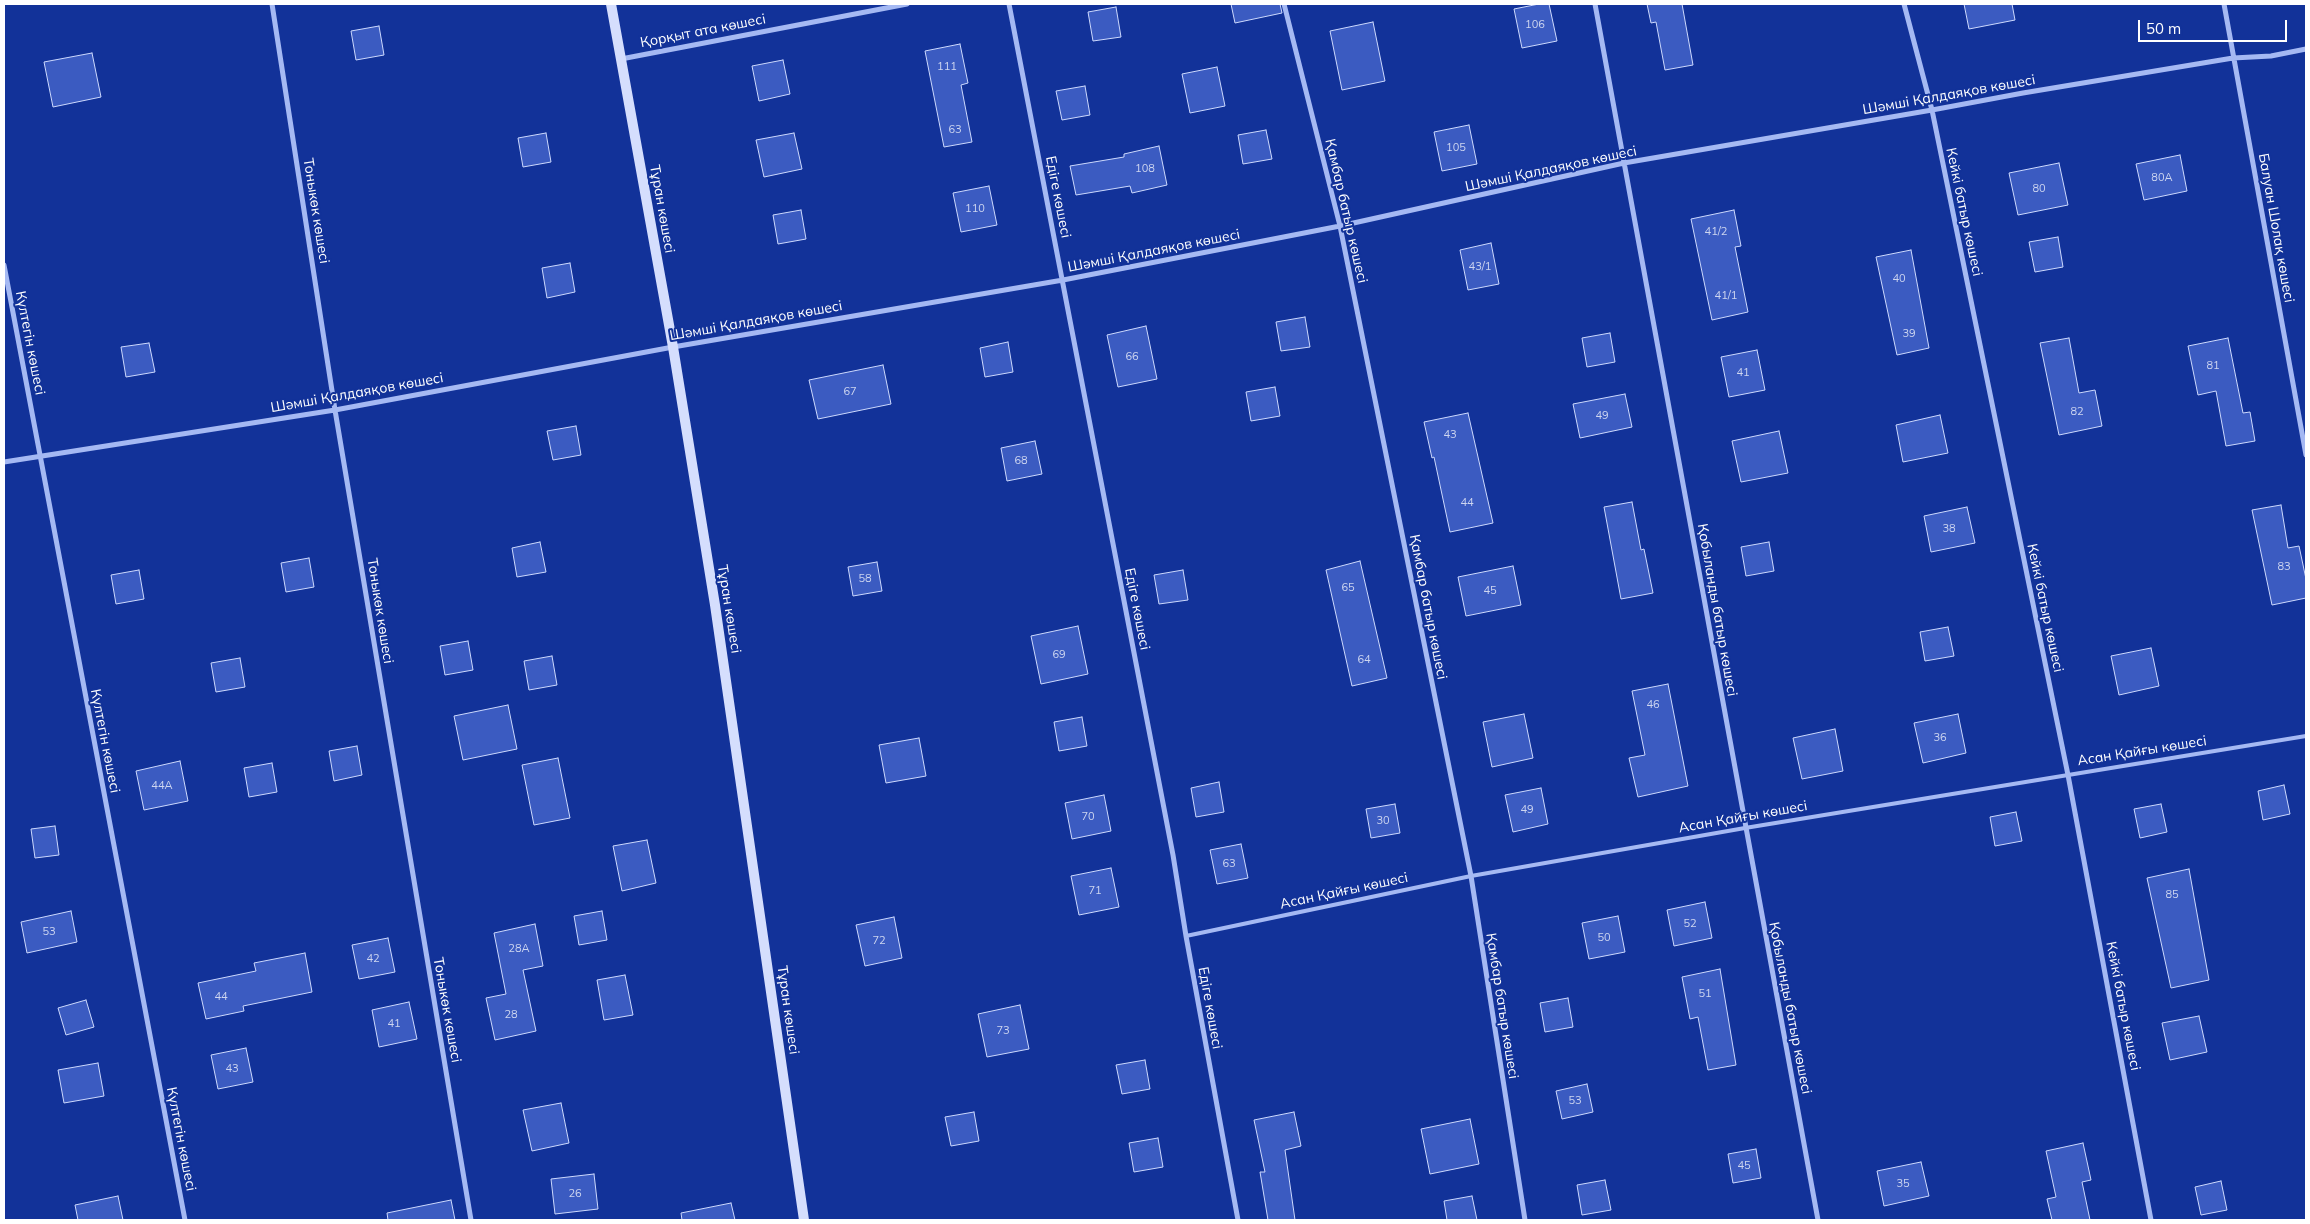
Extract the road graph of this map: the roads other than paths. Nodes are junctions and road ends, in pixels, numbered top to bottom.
1 (272, 4) edge
2 (611, 4) edge
3 (907, 4) edge
4 (1009, 4) edge
5 (1284, 4) edge
6 (1595, 4) edge
7 (1904, 4) edge
8 (2224, 4) edge
9 (2306, 49) edge
10 (621, 58) junction
11 (2233, 58) junction
12 (1932, 110) junction
13 (1624, 163) junction
14 (1340, 226) junction
15 (4, 265) edge
16 (1063, 280) junction
17 (673, 347) junction
18 (335, 410) junction
19 (40, 455) junction
20 (2306, 456) edge
21 (4, 462) edge
22 (2306, 736) edge
23 (2068, 775) junction
24 (1745, 828) junction
25 (1471, 876) junction
26 (1186, 936) junction
27 (185, 1220) edge
28 (472, 1220) edge
29 (804, 1220) edge
30 (1238, 1220) edge
31 (1525, 1220) edge
32 (1818, 1220) edge
33 (2151, 1220) edge

1 - 18 street, Тоныкөк көшесі
2 - 10 street, Тұран көшесі
3 - 10 street, Қорқыт ата көшесі
4 - 16 street, Едіге көшесі
5 - 14 street, Қамбар батыр көшесі
6 - 13 street, Қобыланды батыр көшесі
7 - 12 street, Кейкі батыр көшесі
8 - 11 street, Балуан Шолақ көшесі
9 - 11 street, Шәмші Қалдаяқов көшесі
10 - 17 street, Тұран көшесі
11 - 12 street, Шәмші Қалдаяқов көшесі
11 - 20 street, Балуан Шолақ көшесі
12 - 13 street, Шәмші Қалдаяқов көшесі
12 - 23 street, Кейкі батыр көшесі
13 - 14 street, Шәмші Қалдаяқов көшесі
13 - 24 street, Қобыланды батыр көшесі
14 - 16 street, Шәмші Қалдаяқов көшесі
14 - 25 street, Қамбар батыр көшесі
15 - 19 street, Күлтегін көшесі
16 - 17 street, Шәмші Қалдаяқов көшесі
16 - 26 street, Едіге көшесі
17 - 18 street, Шәмші Қалдаяқов көшесі
17 - 29 street, Тұран көшесі
18 - 19 street, Шәмші Қалдаяқов көшесі
18 - 28 street, Тоныкөк көшесі
19 - 21 street, Шәмші Қалдаяқов көшесі
19 - 27 street, Күлтегін көшесі
22 - 23 lane, Асан Қайғы көшесі
23 - 24 lane, Асан Қайғы көшесі
23 - 33 street, Кейкі батыр көшесі
24 - 25 lane, Асан Қайғы көшесі
24 - 32 street, Қобыланды батыр көшесі
25 - 26 lane, Асан Қайғы көшесі
25 - 31 street, Қамбар батыр көшесі
26 - 30 street, Едіге көшесі

